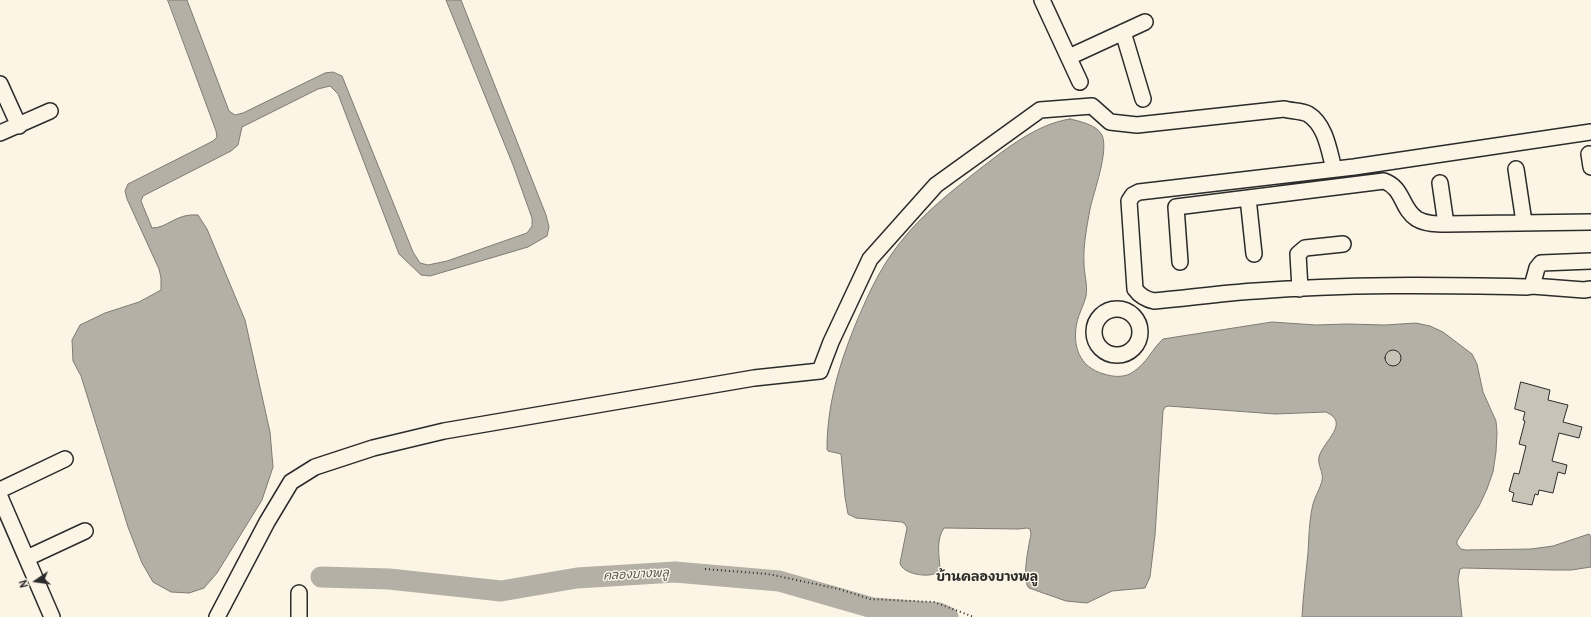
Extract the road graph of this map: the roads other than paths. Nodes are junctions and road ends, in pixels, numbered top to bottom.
1 (1042, 0) edge
2 (1145, 22) dead end
3 (1123, 32) junction
4 (1069, 57) junction
5 (1080, 82) dead end
6 (0, 84) edge
7 (1142, 99) dead end
8 (50, 111) dead end
9 (19, 126) junction
10 (1591, 132) edge
11 (0, 133) edge
12 (1334, 169) junction
13 (1516, 169) dead end
14 (1440, 183) dead end
15 (1248, 198) junction
16 (1524, 222) junction
17 (1591, 222) edge
18 (1446, 224) junction
19 (1343, 244) dead end
20 (1254, 254) dead end
21 (1591, 261) edge
22 (1180, 262) dead end
23 (1532, 286) junction
24 (1591, 288) edge
25 (1300, 289) junction
26 (1139, 294) junction
27 (1128, 312) dead end
28 (65, 459) dead end
29 (0, 490) edge
30 (0, 497) edge
31 (85, 531) dead end
32 (27, 558) junction
33 (299, 593) dead end
34 (52, 617) edge
35 (217, 617) edge
36 (299, 617) edge

1 - 4 street
2 - 3 street
3 - 4 street
3 - 7 street
4 - 5 street
6 - 9 street
8 - 9 street
9 - 11 street
10 - 12 street
12 - 26 street
12 - 35 street
13 - 16 street
14 - 18 street
15 - 18 street
15 - 20 street
15 - 22 street
16 - 17 street
16 - 18 street
19 - 25 street
21 - 23 street
23 - 24 street
23 - 25 street
25 - 26 street
26 - 27 street
28 - 29 street
30 - 32 street
31 - 32 street
32 - 34 street
33 - 36 street

